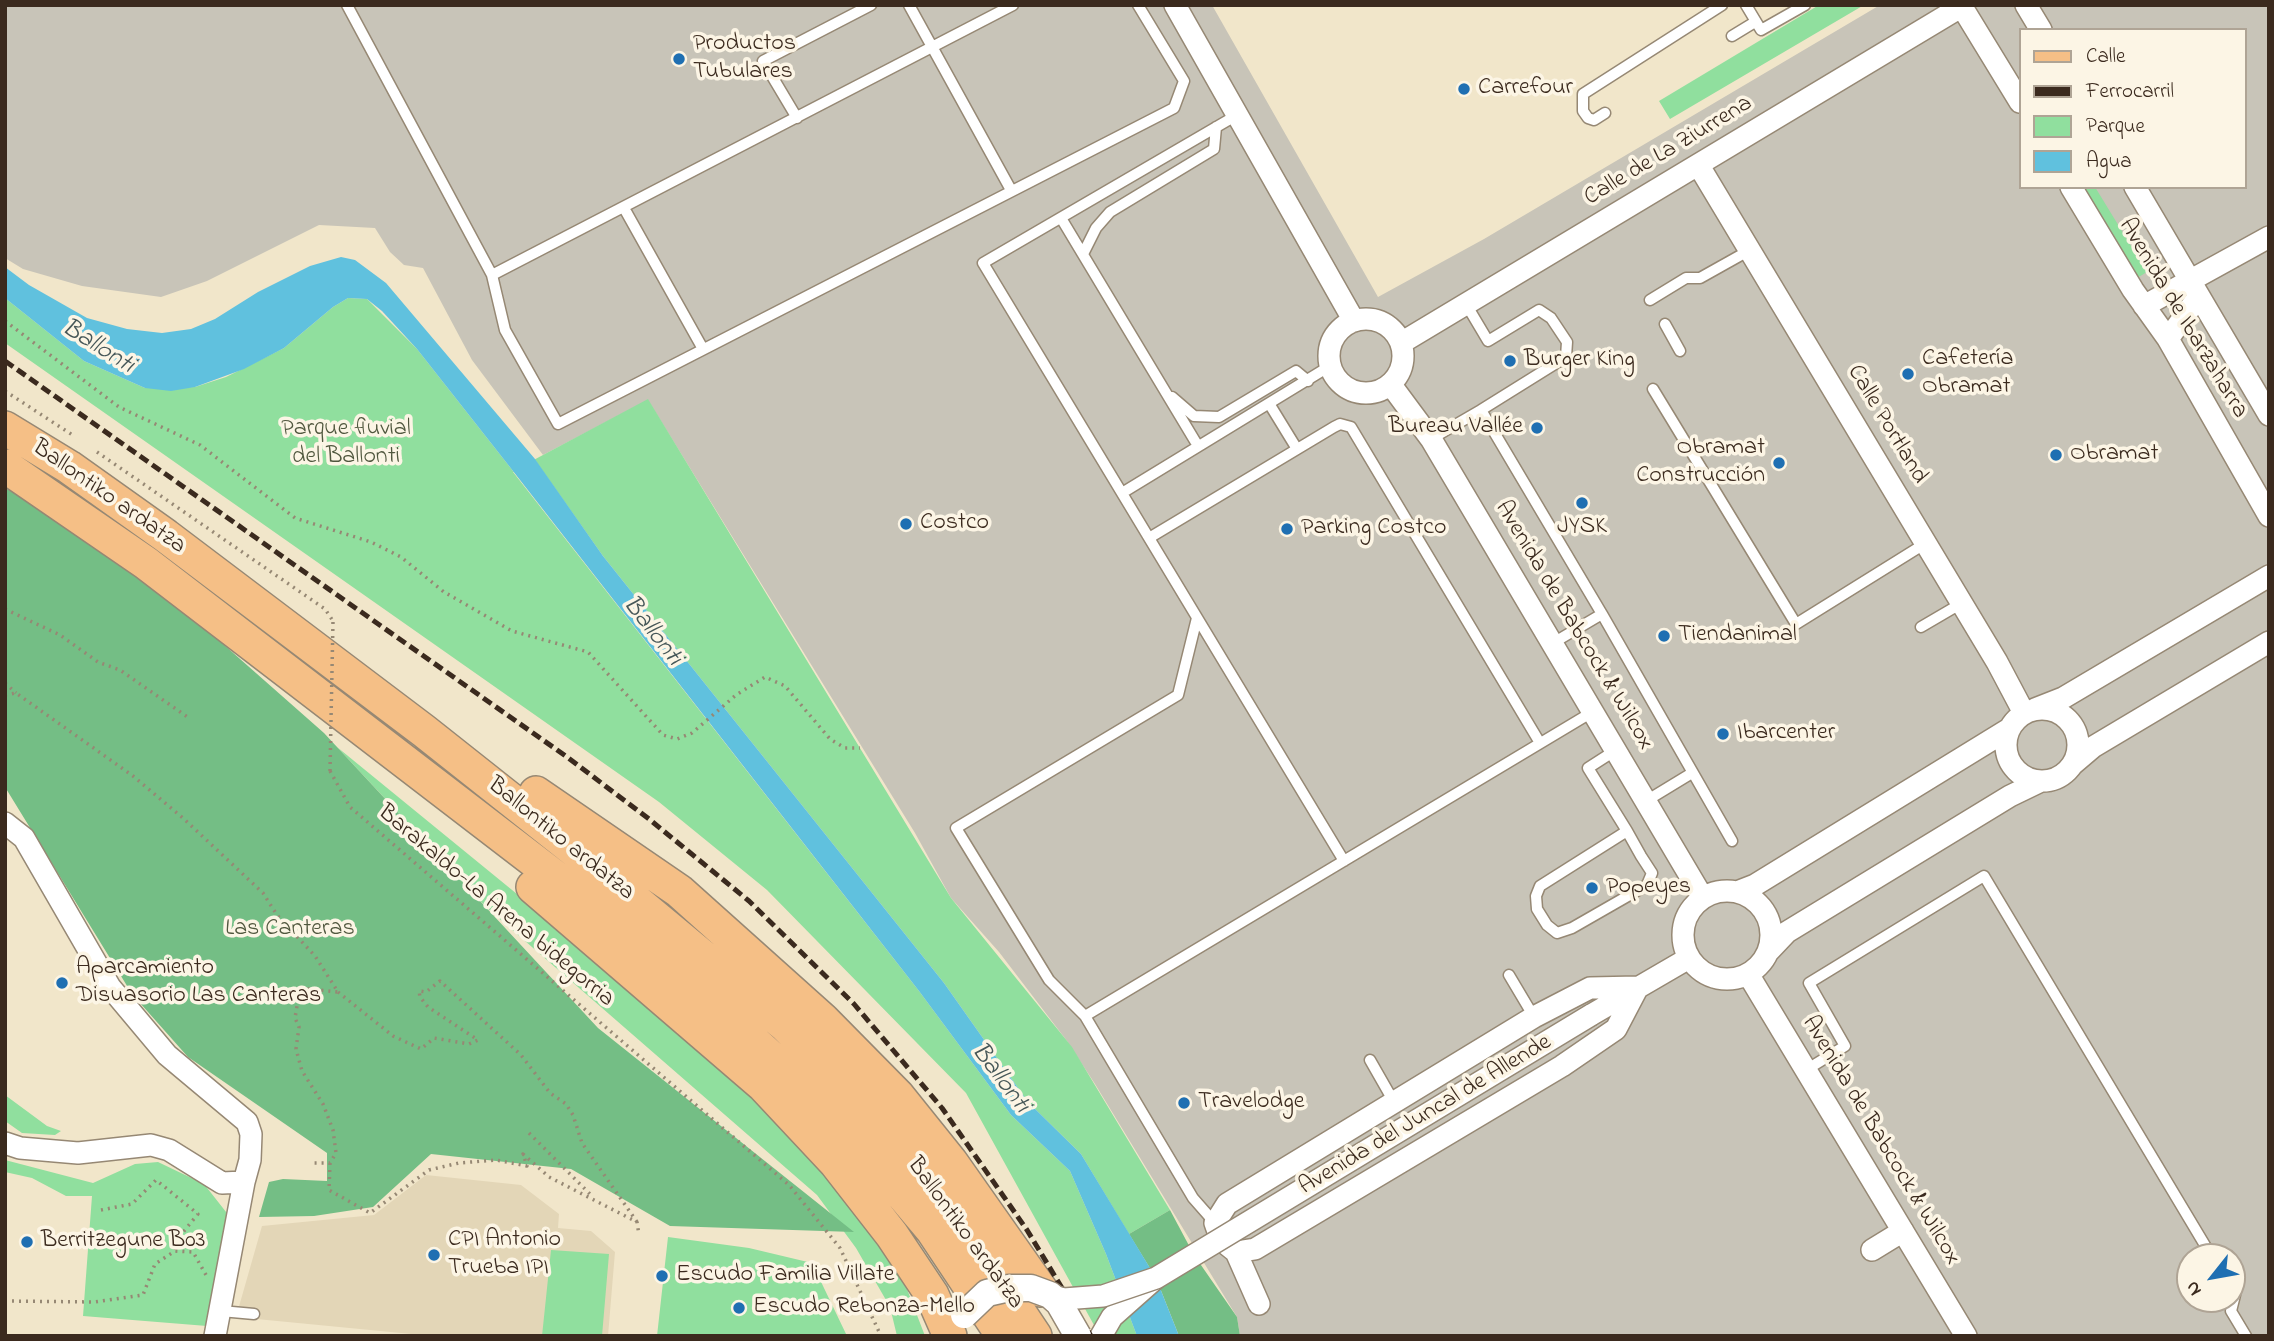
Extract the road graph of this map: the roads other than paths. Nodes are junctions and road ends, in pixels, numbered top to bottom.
1 (347, 5) edge
2 (871, 5) edge
3 (909, 5) edge
4 (1013, 5) edge
5 (1138, 5) edge
6 (1175, 5) edge
7 (1722, 5) edge
8 (1746, 5) edge
9 (1804, 5) edge
10 (2026, 5) edge
11 (1963, 6) edge
12 (1940, 20) junction
13 (1755, 22) junction
14 (2040, 28) edge
15 (1978, 33) junction
16 (1732, 36) dead end
17 (932, 47) junction
18 (2018, 99) edge
19 (1605, 113) dead end
20 (1237, 115) junction
21 (797, 118) junction
22 (1216, 127) junction
23 (1699, 166) junction
24 (2072, 189) edge
25 (2136, 189) edge
26 (1011, 190) junction
27 (624, 208) junction
28 (1061, 218) junction
29 (2269, 237) edge
30 (1750, 250) junction
31 (1083, 254) junction
32 (492, 275) junction
33 (2194, 289) junction
34 (1650, 299) dead end
35 (1466, 304) junction
36 (2144, 306) junction
37 (1354, 321) junction
38 (1665, 324) dead end
39 (2168, 340) junction
40 (1401, 343) junction
41 (703, 349) junction
42 (1680, 351) dead end
43 (1329, 366) junction
44 (1308, 381) junction
45 (1391, 385) junction
46 (1653, 389) dead end
47 (1165, 390) junction
48 (1270, 405) junction
49 (1481, 410) junction
50 (2269, 415) edge
51 (5, 428) edge
52 (1431, 439) junction
53 (1198, 446) junction
54 (1297, 449) junction
55 (5, 466) edge
56 (1122, 493) junction
57 (2269, 516) edge
58 (1149, 538) junction
59 (1926, 543) junction
60 (2269, 576) edge
61 (1962, 603) junction
62 (1602, 614) junction
63 (1198, 618) junction
64 (1921, 627) dead end
65 (2269, 642) edge
66 (1553, 643) junction
67 (1594, 711) junction
68 (2029, 711) junction
69 (2009, 729) junction
70 (424, 731) junction
71 (1540, 743) junction
72 (386, 749) junction
73 (1616, 750) junction
74 (2073, 764) junction
75 (1692, 773) junction
76 (2041, 781) junction
77 (1646, 801) junction
78 (5, 822) edge
79 (1627, 831) junction
80 (1732, 841) dead end
81 (1344, 861) junction
82 (1737, 892) junction
83 (1703, 898) junction
84 (1768, 952) junction
85 (1689, 958) junction
86 (1748, 974) junction
87 (1509, 975) dead end
88 (1638, 987) junction
89 (1085, 1016) junction
90 (1534, 1017) junction
91 (1370, 1060) dead end
92 (1806, 1070) junction
93 (1394, 1102) junction
94 (5, 1143) edge
95 (244, 1182) junction
96 (1215, 1223) junction
97 (1903, 1231) junction
98 (2204, 1243) edge
99 (1872, 1250) dead end
100 (1236, 1252) junction
101 (1156, 1278) junction
102 (1046, 1293) junction
103 (1259, 1304) dead end
104 (221, 1311) junction
105 (2232, 1313) edge
106 (254, 1314) dead end
107 (957, 1325) edge
108 (215, 1336) edge
109 (1003, 1336) edge
110 (1035, 1336) edge
111 (1078, 1336) edge
112 (1101, 1336) edge
113 (1966, 1336) edge
114 (2246, 1336) edge

1 - 32 lane
2 - 21 lane
3 - 17 lane
4 - 17 lane
5 - 26 lane
6 - 20 street
7 - 19 lane
8 - 13 lane
9 - 13 lane
10 - 14 street
11 - 12 street, Calle de La Ziurrena
11 - 15 street
12 - 15 street
12 - 23 street, Calle de La Ziurrena
13 - 16 lane
15 - 18 street
17 - 21 lane
17 - 26 lane
20 - 22 lane
20 - 37 street
21 - 27 lane
22 - 28 lane
22 - 31 lane
23 - 30 street, Calle Portland
23 - 35 street, Calle de La Ziurrena
24 - 36 street, Avenida de Ibarzaharra
25 - 33 street, Avenida de Ibarzaharra
26 - 41 lane
27 - 32 lane
27 - 41 lane
28 - 31 lane
28 - 56 lane
29 - 33 street
30 - 34 lane
30 - 59 street, Calle Portland
31 - 47 lane
32 - 41 lane
33 - 36 street
33 - 39 street
33 - 50 street, Avenida de Ibarzaharra
35 - 40 street, Calle de La Ziurrena
35 - 49 lane
36 - 39 street, Avenida de Ibarzaharra
37 - 40 street
37 - 43 street
38 - 42 lane
39 - 57 street, Avenida de Ibarzaharra
40 - 45 street
43 - 44 lane
43 - 45 street
44 - 47 lane
44 - 48 lane
45 - 52 street, Avenida de Babcock & Wilcox
46 - 59 lane
47 - 53 lane
48 - 53 lane
48 - 54 lane
49 - 52 lane
49 - 62 lane
51 - 70 main road, Ballontiko ardatza
52 - 66 street, Avenida de Babcock & Wilcox
53 - 56 lane
54 - 58 lane
54 - 71 lane
55 - 72 main road, Ballontiko ardatza
56 - 58 lane
58 - 63 lane
59 - 61 street, Calle Portland
60 - 68 street
61 - 64 lane
61 - 68 street, Calle Portland
62 - 66 lane
62 - 75 lane
63 - 81 lane
63 - 89 lane
65 - 74 street
66 - 67 street, Avenida de Babcock & Wilcox
67 - 71 lane
67 - 73 street, Avenida de Babcock & Wilcox
68 - 69 street
68 - 74 street
69 - 76 street
69 - 82 street
70 - 102 main road
70 - 110 main road, Ballontiko ardatza
71 - 81 lane
72 - 107 main road
72 - 109 main road, Ballontiko ardatza
73 - 77 street, Avenida de Babcock & Wilcox
73 - 79 lane
74 - 76 street
75 - 77 lane
75 - 80 lane
76 - 84 street
77 - 83 street, Avenida de Babcock & Wilcox
78 - 95 street
79 - 79 lane
81 - 89 lane
82 - 83 street
82 - 84 street
83 - 85 street
84 - 86 street
85 - 86 street
85 - 88 street, Avenida del Juncal de Allende
86 - 92 street, Avenida de Babcock & Wilcox
87 - 90 lane
88 - 90 street, Avenida del Juncal de Allende
88 - 100 street, Avenida del Juncal de Allende
88 - 101 street, Avenida del Juncal de Allende, bridge
89 - 96 lane
90 - 93 street, Avenida del Juncal de Allende
91 - 93 lane
92 - 97 street, Avenida de Babcock & Wilcox
92 - 98 lane
93 - 96 street, Avenida del Juncal de Allende
94 - 95 street
95 - 104 street
96 - 100 street
97 - 99 street
97 - 113 street, Avenida de Babcock & Wilcox
100 - 103 street
101 - 102 street, bridge
101 - 112 street
102 - 107 street, bridge
102 - 111 street, bridge
104 - 106 lane
104 - 108 street
105 - 114 lane

